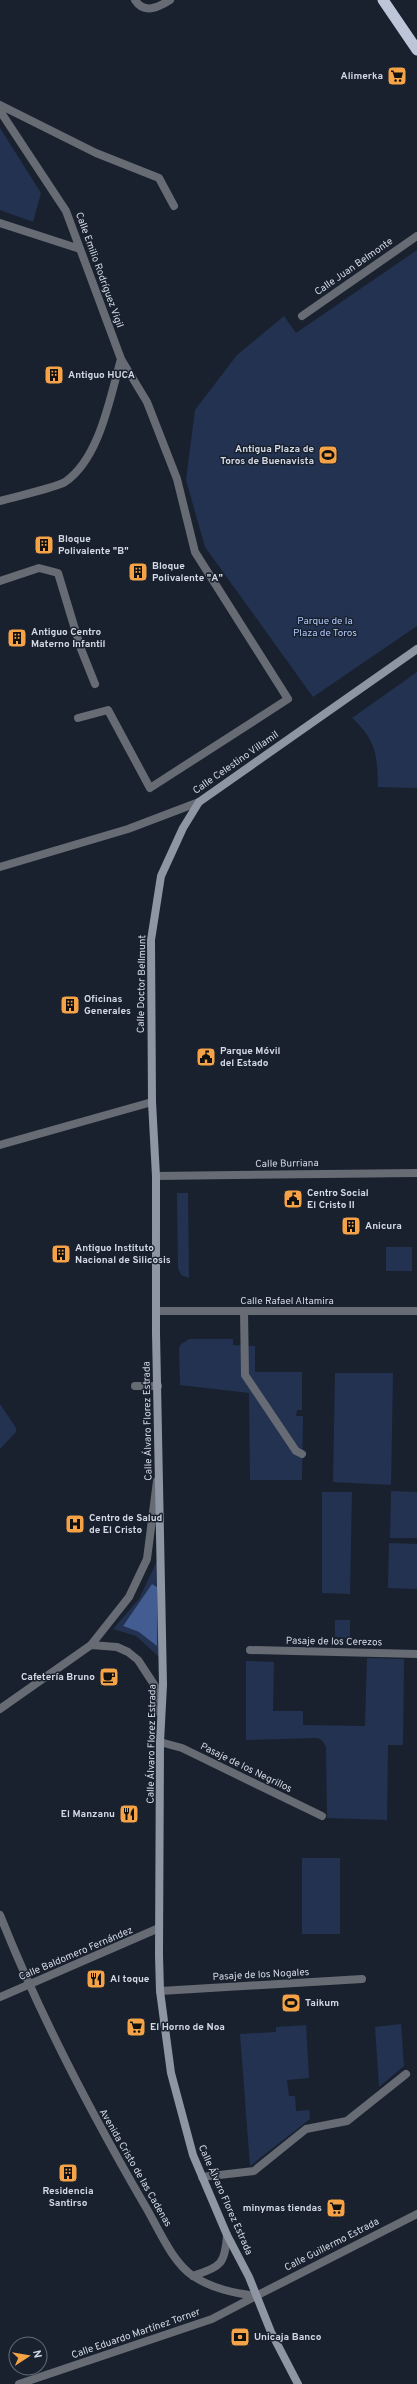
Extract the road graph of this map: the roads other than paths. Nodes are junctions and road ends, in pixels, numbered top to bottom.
1 (135, 0) edge
2 (170, 0) edge
3 (383, 0) edge
4 (417, 50) edge
5 (0, 105) edge
6 (0, 111) edge
7 (174, 206) dead end
8 (0, 223) edge
9 (417, 236) edge
10 (80, 249) junction
11 (302, 316) dead end
12 (121, 359) junction
13 (0, 501) edge
14 (0, 581) edge
15 (417, 649) edge
16 (96, 684) dead end
17 (78, 718) dead end
18 (199, 802) junction
19 (0, 867) edge
20 (152, 1102) junction
21 (0, 1145) edge
22 (417, 1173) edge
23 (156, 1176) junction
24 (157, 1311) junction
25 (244, 1311) junction
26 (417, 1311) edge
27 (135, 1386) dead end
28 (158, 1386) junction
29 (302, 1454) dead end
30 (159, 1466) junction
31 (92, 1645) junction
32 (250, 1650) dead end
33 (417, 1654) edge
34 (0, 1709) edge
35 (160, 1716) junction
36 (160, 1742) junction
37 (322, 1816) dead end
38 (0, 1916) edge
39 (159, 1928) junction
40 (362, 1979) dead end
41 (28, 1985) junction
42 (160, 1991) junction
43 (0, 1997) edge
44 (406, 2074) dead end
45 (202, 2177) junction
46 (417, 2214) edge
47 (227, 2235) junction
48 (193, 2276) junction
49 (256, 2296) junction
50 (19, 2384) edge
51 (298, 2384) edge

1 - 2 street
3 - 4 highway
5 - 7 street
6 - 10 street, Calle Emilio Rodríguez Vigil
8 - 10 street
9 - 11 street, Calle Juan Belmonte
10 - 12 street, Calle Emilio Rodríguez Vigil
12 - 13 street
12 - 17 street, Calle Emilio Rodríguez Vigil
14 - 16 street
15 - 18 main road, Calle Celestino Villamil
18 - 19 street, Calle Celestino Villamil
18 - 20 main road, Calle Doctor Bellmunt
20 - 21 street
20 - 23 main road, Calle Doctor Bellmunt
22 - 23 street, Calle Burriana
23 - 24 main road, Calle Álvaro Florez Estrada
24 - 25 street, Calle Rafael Altamira
24 - 28 main road, Calle Álvaro Florez Estrada
25 - 26 street, Calle Rafael Altamira
25 - 29 street
27 - 28 street
28 - 30 main road, Calle Álvaro Florez Estrada
30 - 31 street
30 - 35 main road, Calle Álvaro Florez Estrada
31 - 34 street
31 - 35 street
32 - 33 street, Pasaje de los Cerezos
35 - 36 main road, Calle Álvaro Florez Estrada
36 - 37 street, Pasaje de los Negrillos
36 - 39 main road, Calle Álvaro Florez Estrada
38 - 41 street, Avenida Cristo de las Cadenas
39 - 41 street, Calle Baldomero Fernández
39 - 42 main road, Calle Álvaro Florez Estrada
40 - 42 street, Pasaje de los Nogales
41 - 43 street, Calle Baldomero Fernández
41 - 48 street, Avenida Cristo de las Cadenas
42 - 45 main road, Calle Álvaro Florez Estrada
44 - 45 street
45 - 47 main road, Calle Álvaro Florez Estrada
46 - 49 street, Calle Guillermo Estrada
47 - 48 street
47 - 49 main road, Calle Álvaro Florez Estrada
48 - 49 street, Avenida Cristo de las Cadenas
49 - 50 street, Calle Eduardo Martínez Torner
49 - 51 main road

